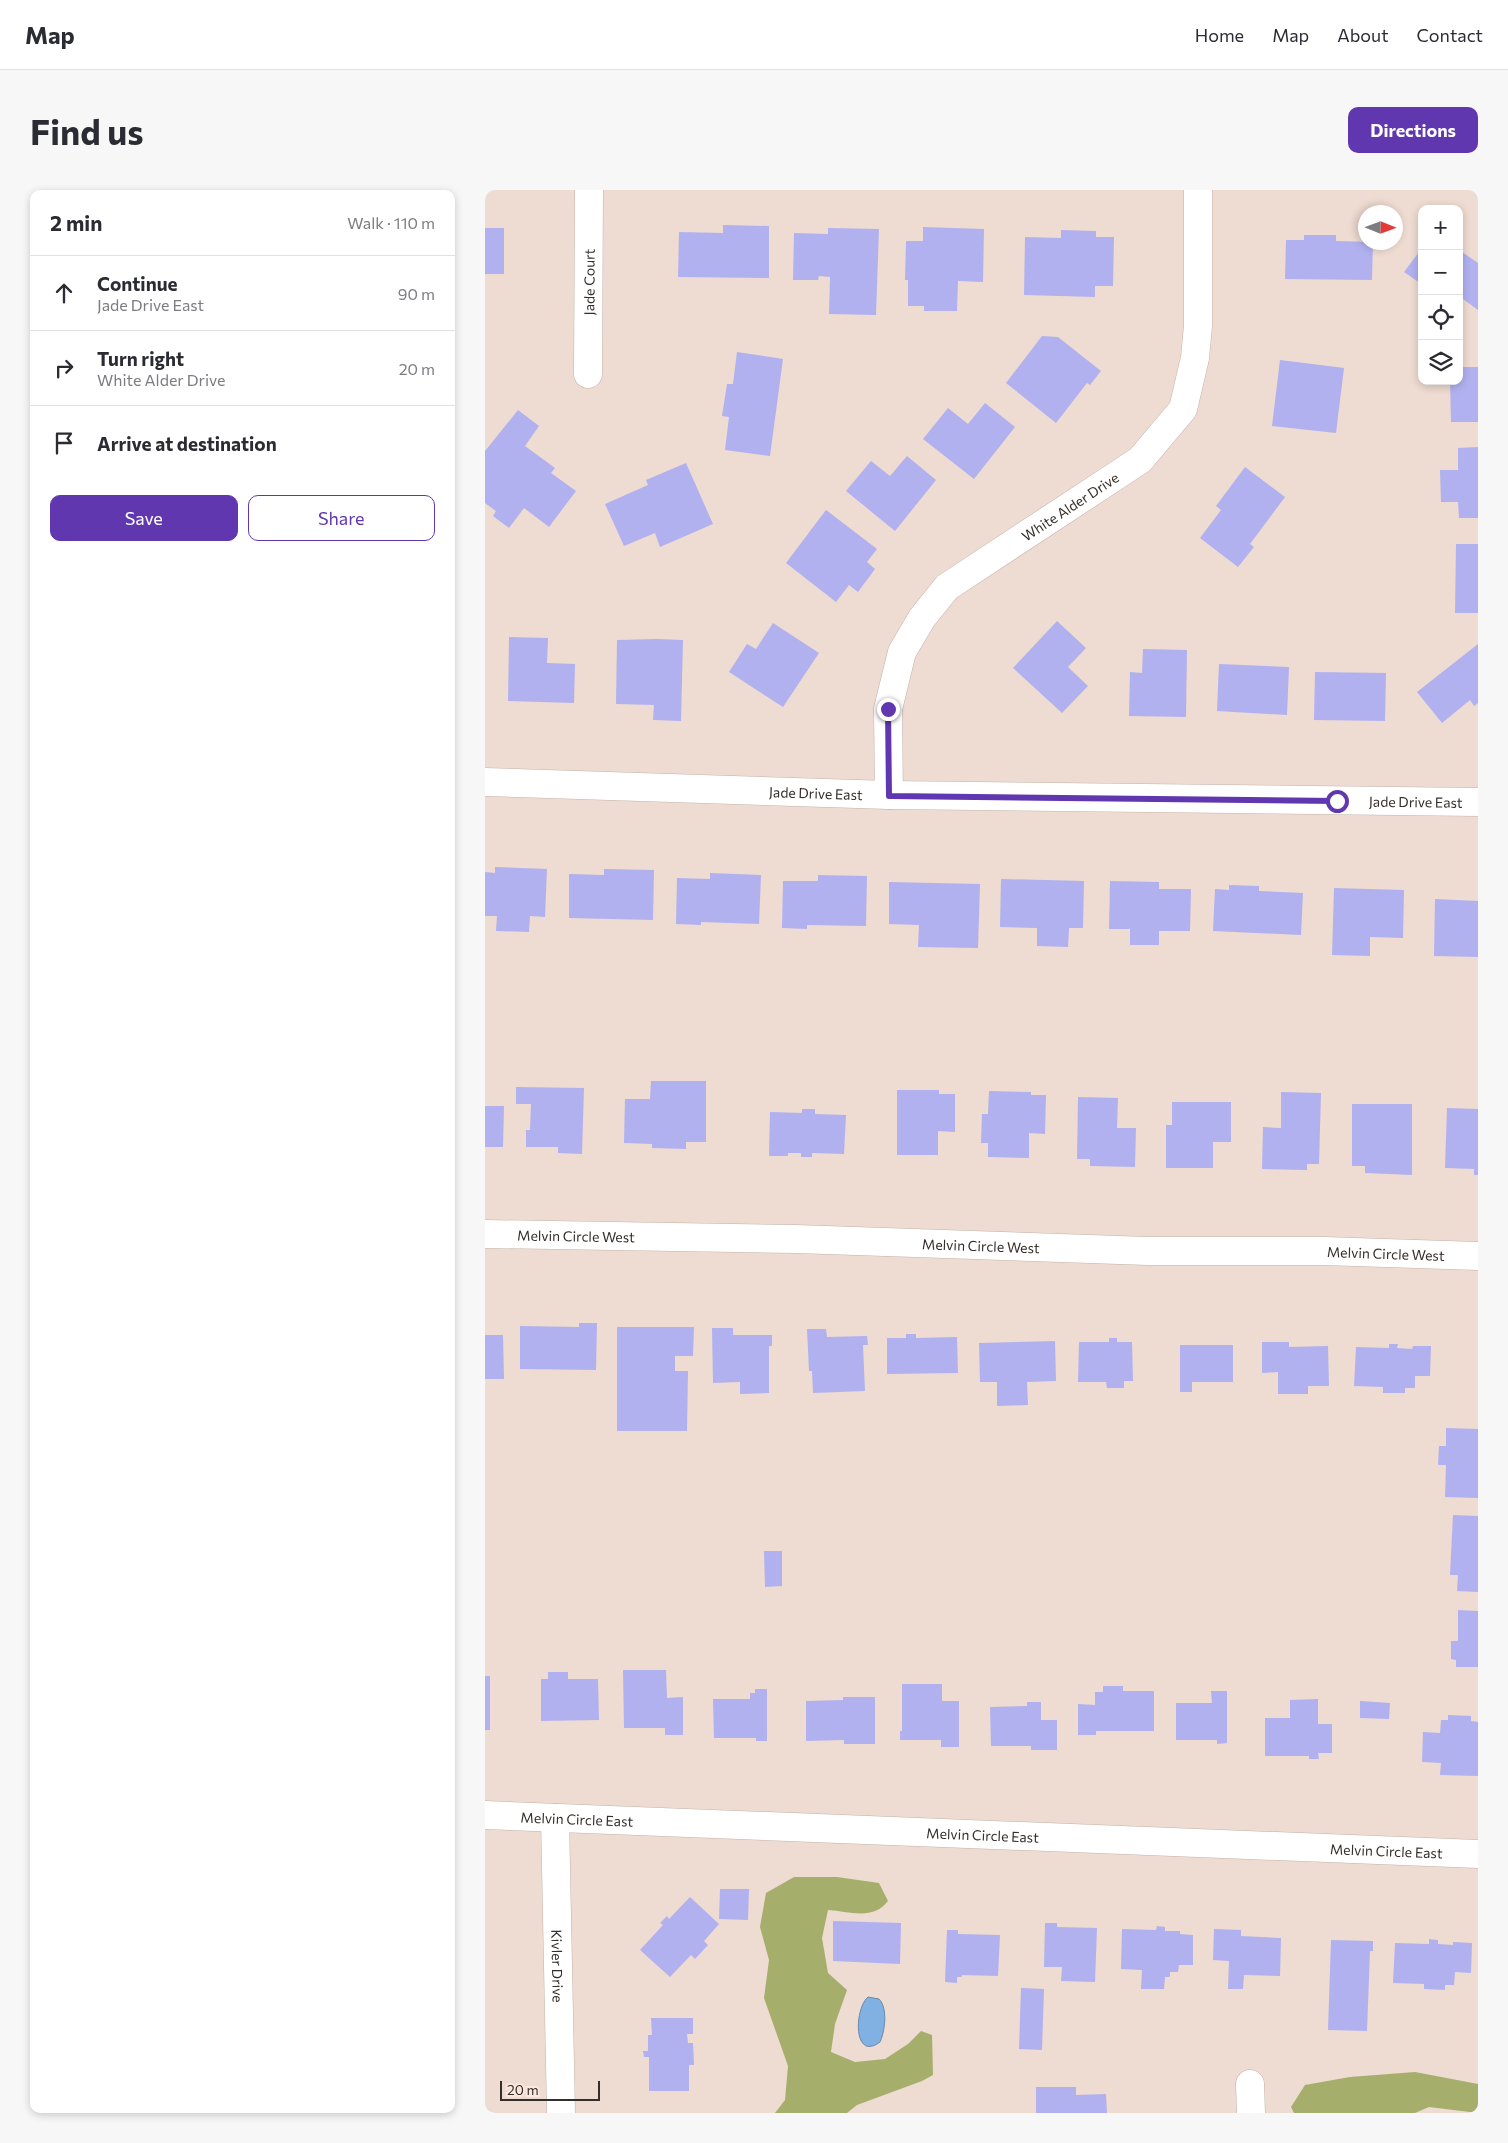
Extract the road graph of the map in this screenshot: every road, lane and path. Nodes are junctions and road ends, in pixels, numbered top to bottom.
1 (589, 190) edge
2 (1198, 190) edge
3 (588, 374) dead end
4 (485, 782) edge
5 (889, 796) junction
6 (1478, 802) edge
7 (485, 1234) edge
8 (1478, 1256) edge
9 (485, 1815) edge
10 (555, 1818) junction
11 (1478, 1854) edge
12 (1250, 2084) dead end
13 (561, 2113) edge
14 (1251, 2113) edge

1 - 3 street, Jade Court
2 - 5 street, White Alder Drive
4 - 5 street, Jade Drive East
5 - 6 street, Jade Drive East
7 - 8 street, Melvin Circle West
9 - 10 street, Melvin Circle East
10 - 11 street, Melvin Circle East
10 - 13 street, Kivler Drive
12 - 14 street

